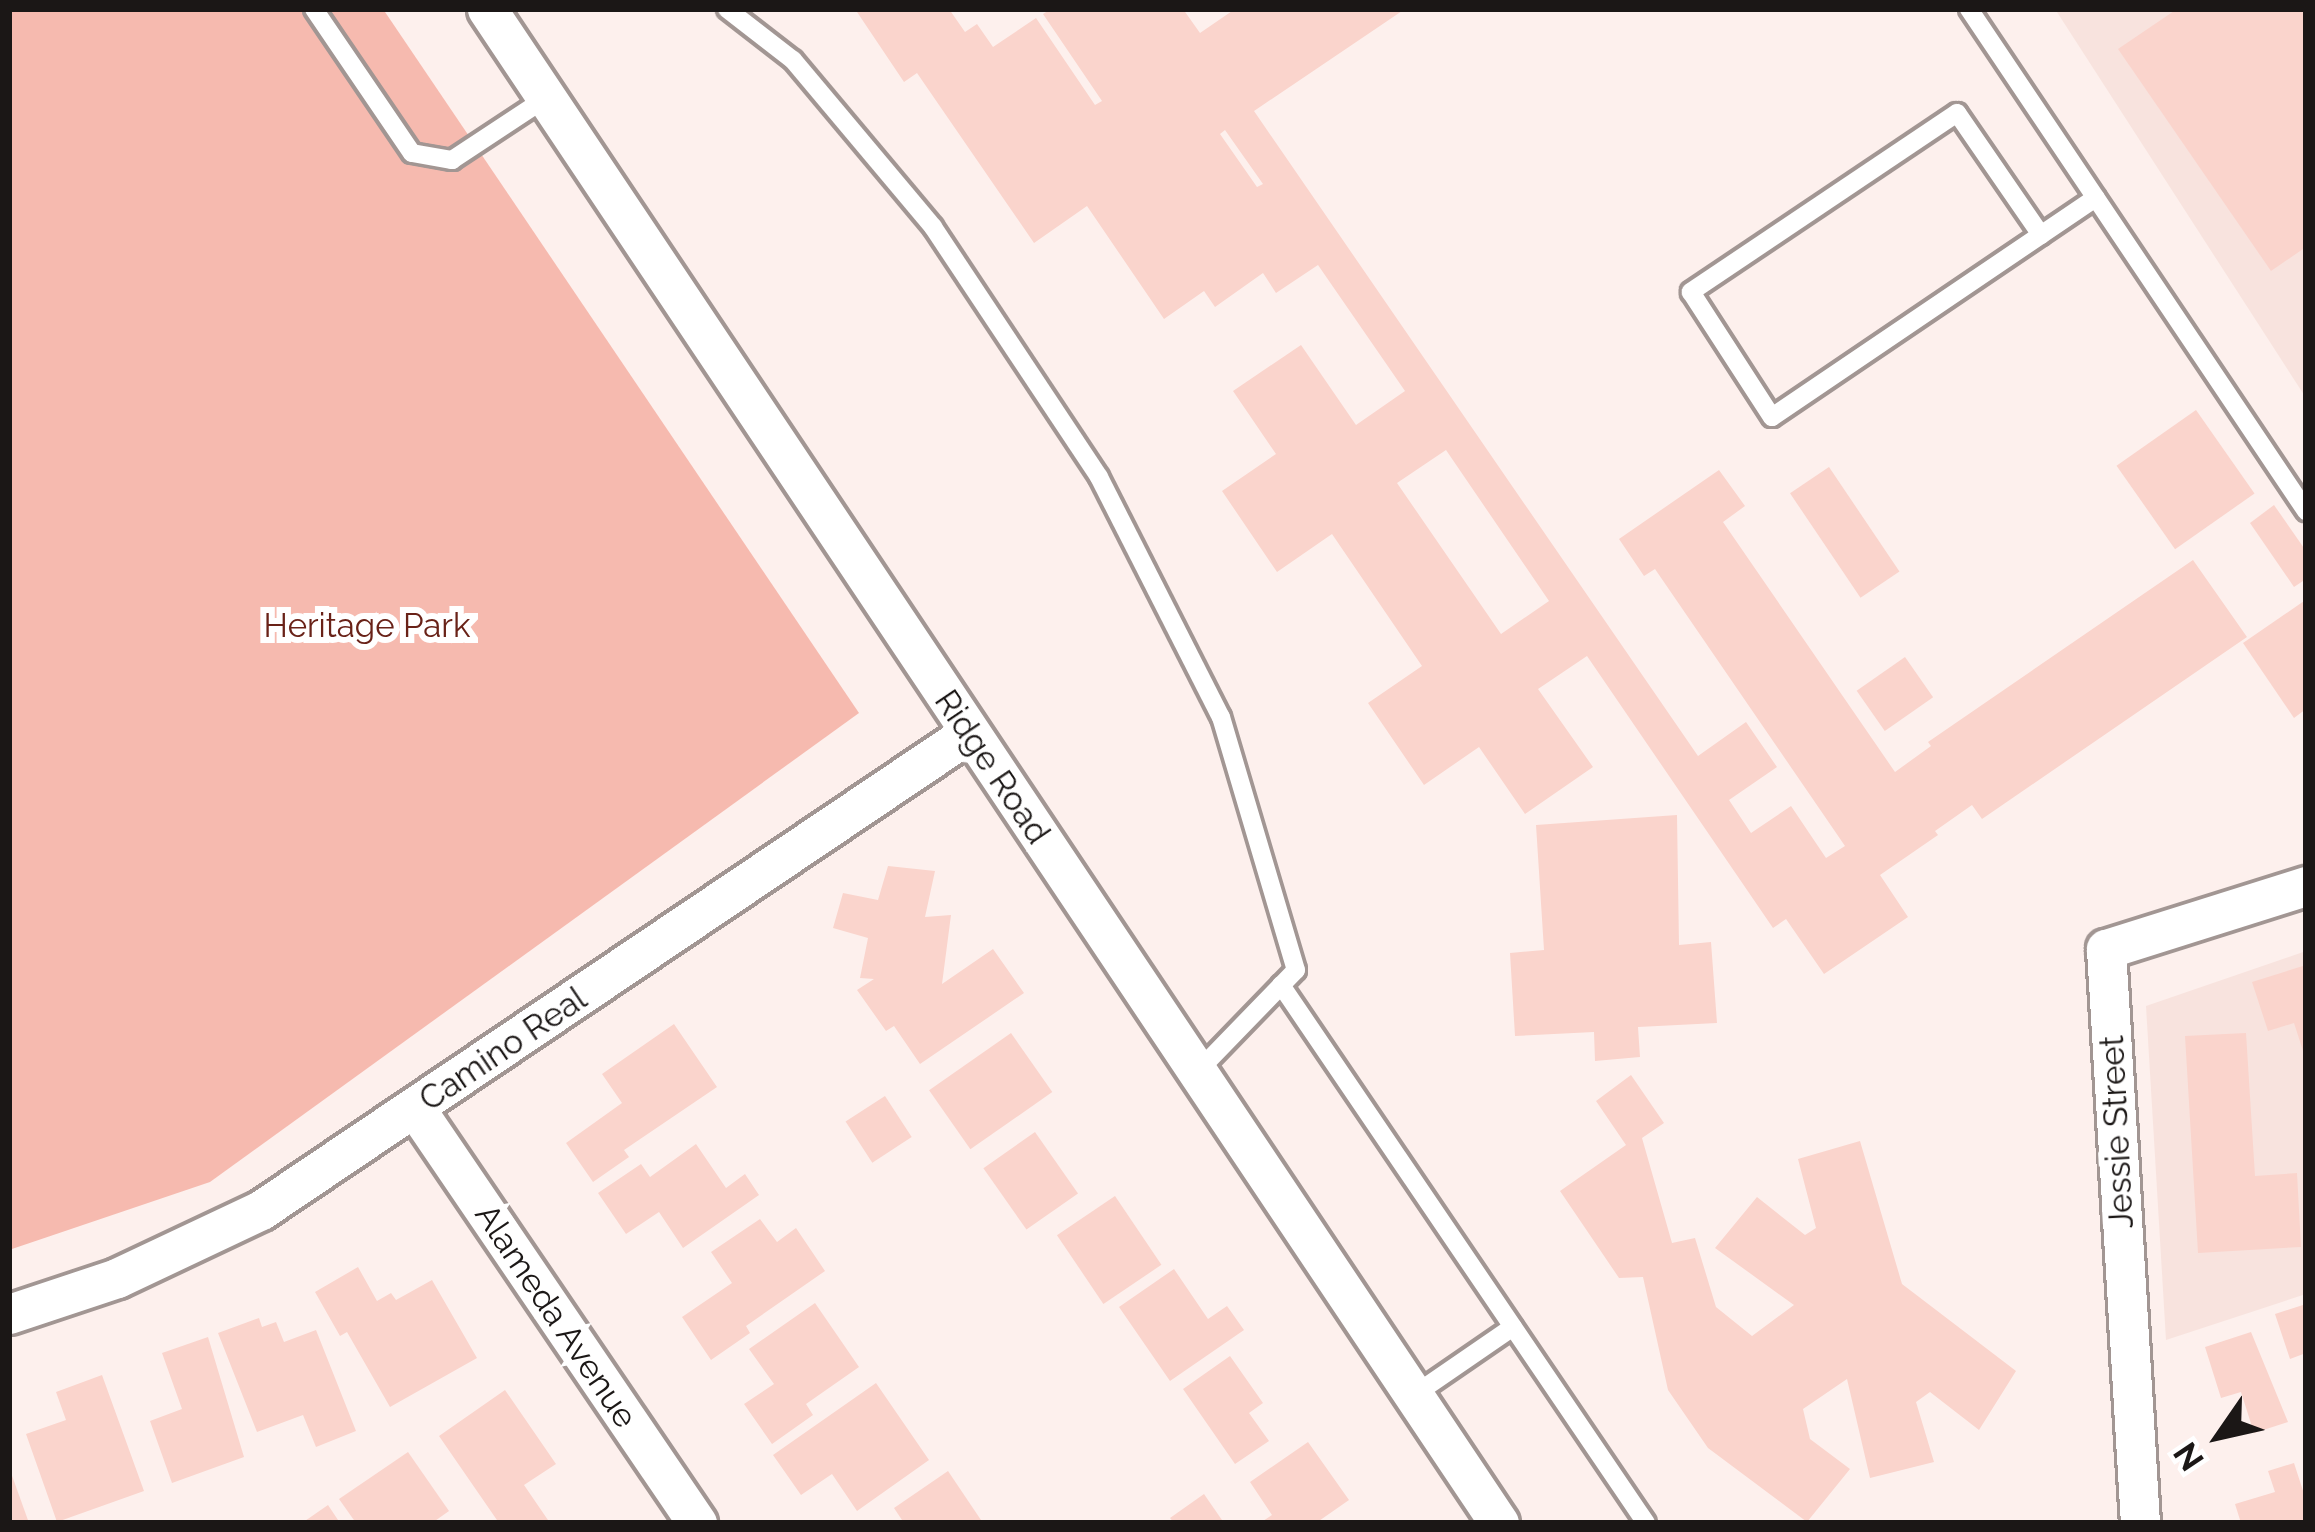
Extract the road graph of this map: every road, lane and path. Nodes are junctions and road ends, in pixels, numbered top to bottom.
1 (314, 9) edge
2 (487, 9) edge
3 (727, 9) edge
4 (1969, 9) edge
5 (546, 98) junction
6 (2096, 198) junction
7 (2041, 235) junction
8 (2306, 511) edge
9 (969, 733) junction
10 (2306, 886) edge
11 (1281, 986) junction
12 (1198, 1071) junction
13 (415, 1108) junction
14 (9, 1313) edge
15 (1513, 1327) junction
16 (1414, 1395) junction
17 (697, 1523) edge
18 (1499, 1523) edge
19 (1646, 1523) edge
20 (2140, 1523) edge

1 - 5 lane
2 - 5 street, Ridge Road
3 - 11 lane
4 - 6 lane
5 - 9 street, Ridge Road
6 - 7 lane
6 - 8 lane
7 - 7 lane
9 - 12 street, Ridge Road
9 - 13 street, Camino Real
10 - 20 street, Jessie Street
11 - 12 lane
11 - 15 lane
12 - 16 street, Ridge Road
13 - 14 street, Camino Real
13 - 17 street, Alameda Avenue
15 - 16 lane
15 - 19 lane
16 - 18 street, Ridge Road

